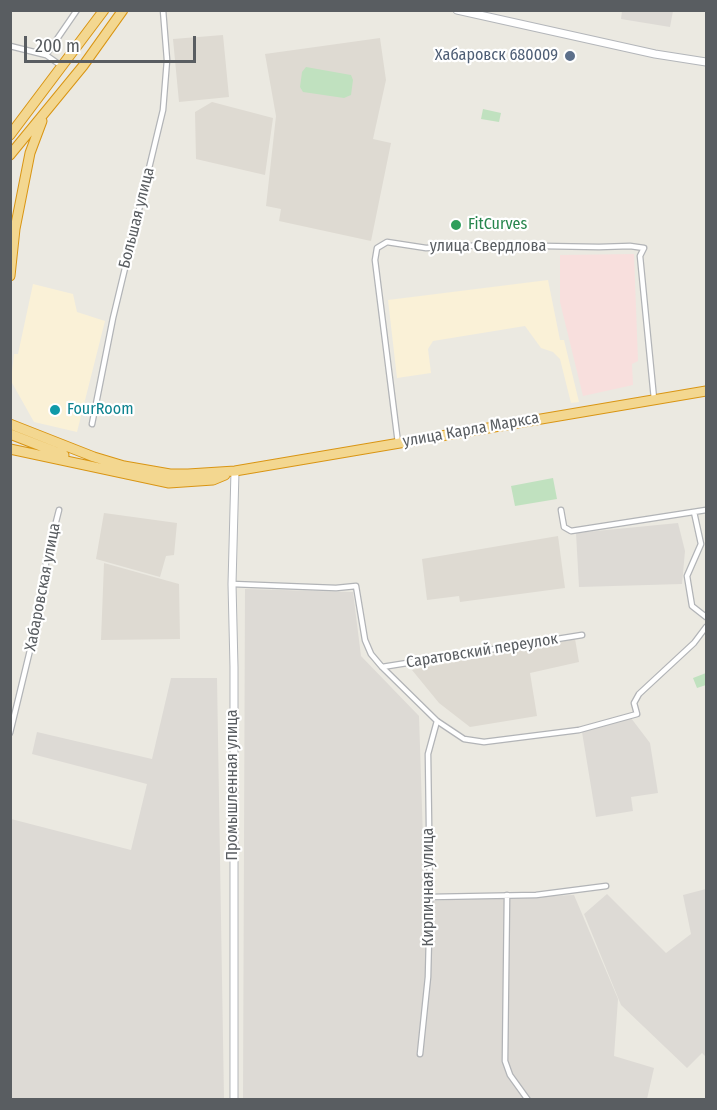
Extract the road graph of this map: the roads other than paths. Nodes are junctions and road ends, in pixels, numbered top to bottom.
1 (77, 10) edge
2 (104, 10) edge
3 (163, 10) edge
4 (457, 10) edge
5 (123, 11) edge
6 (10, 46) edge
7 (46, 55) junction
8 (706, 62) edge
9 (63, 67) junction
10 (49, 109) junction
11 (10, 134) edge
12 (10, 154) edge
13 (10, 276) edge
14 (706, 393) edge
15 (654, 400) junction
16 (10, 419) edge
17 (10, 424) edge
18 (92, 424) dead end
19 (28, 431) junction
20 (10, 434) edge
21 (398, 443) junction
22 (10, 449) edge
23 (92, 465) junction
24 (235, 471) junction
25 (58, 510) dead end
26 (561, 510) dead end
27 (706, 510) edge
28 (694, 512) junction
29 (704, 545) edge
30 (232, 584) junction
31 (706, 617) edge
32 (706, 627) edge
33 (582, 635) dead end
34 (382, 667) junction
35 (437, 721) junction
36 (10, 733) edge
37 (606, 886) dead end
38 (507, 896) junction
39 (430, 897) junction
40 (420, 1054) dead end
41 (234, 1100) edge
42 (528, 1100) edge

1 - 7 street
2 - 9 highway
3 - 18 street, Большая улица
4 - 8 street
5 - 10 highway
6 - 7 street
7 - 9 street
9 - 11 highway
10 - 12 highway
10 - 13 highway
14 - 15 highway, улица Карла Маркса
15 - 21 highway, улица Карла Маркса
15 - 21 street, улица Свердлова
16 - 19 highway
17 - 19 highway, улица Карла Маркса
19 - 24 highway, улица Карла Маркса
20 - 23 highway
21 - 24 highway, улица Карла Маркса
22 - 23 highway
23 - 24 highway, улица Карла Маркса
24 - 30 street, Промышленная улица
25 - 36 street, Хабаровская улица
26 - 28 street
27 - 28 street
28 - 29 street
29 - 31 street
30 - 34 street
30 - 41 street, Промышленная улица
32 - 35 street
33 - 34 street, Саратовский переулок
34 - 35 street
35 - 39 street, Кирпичная улица
37 - 38 street
38 - 39 street
38 - 42 street
39 - 40 street, Кирпичная улица

